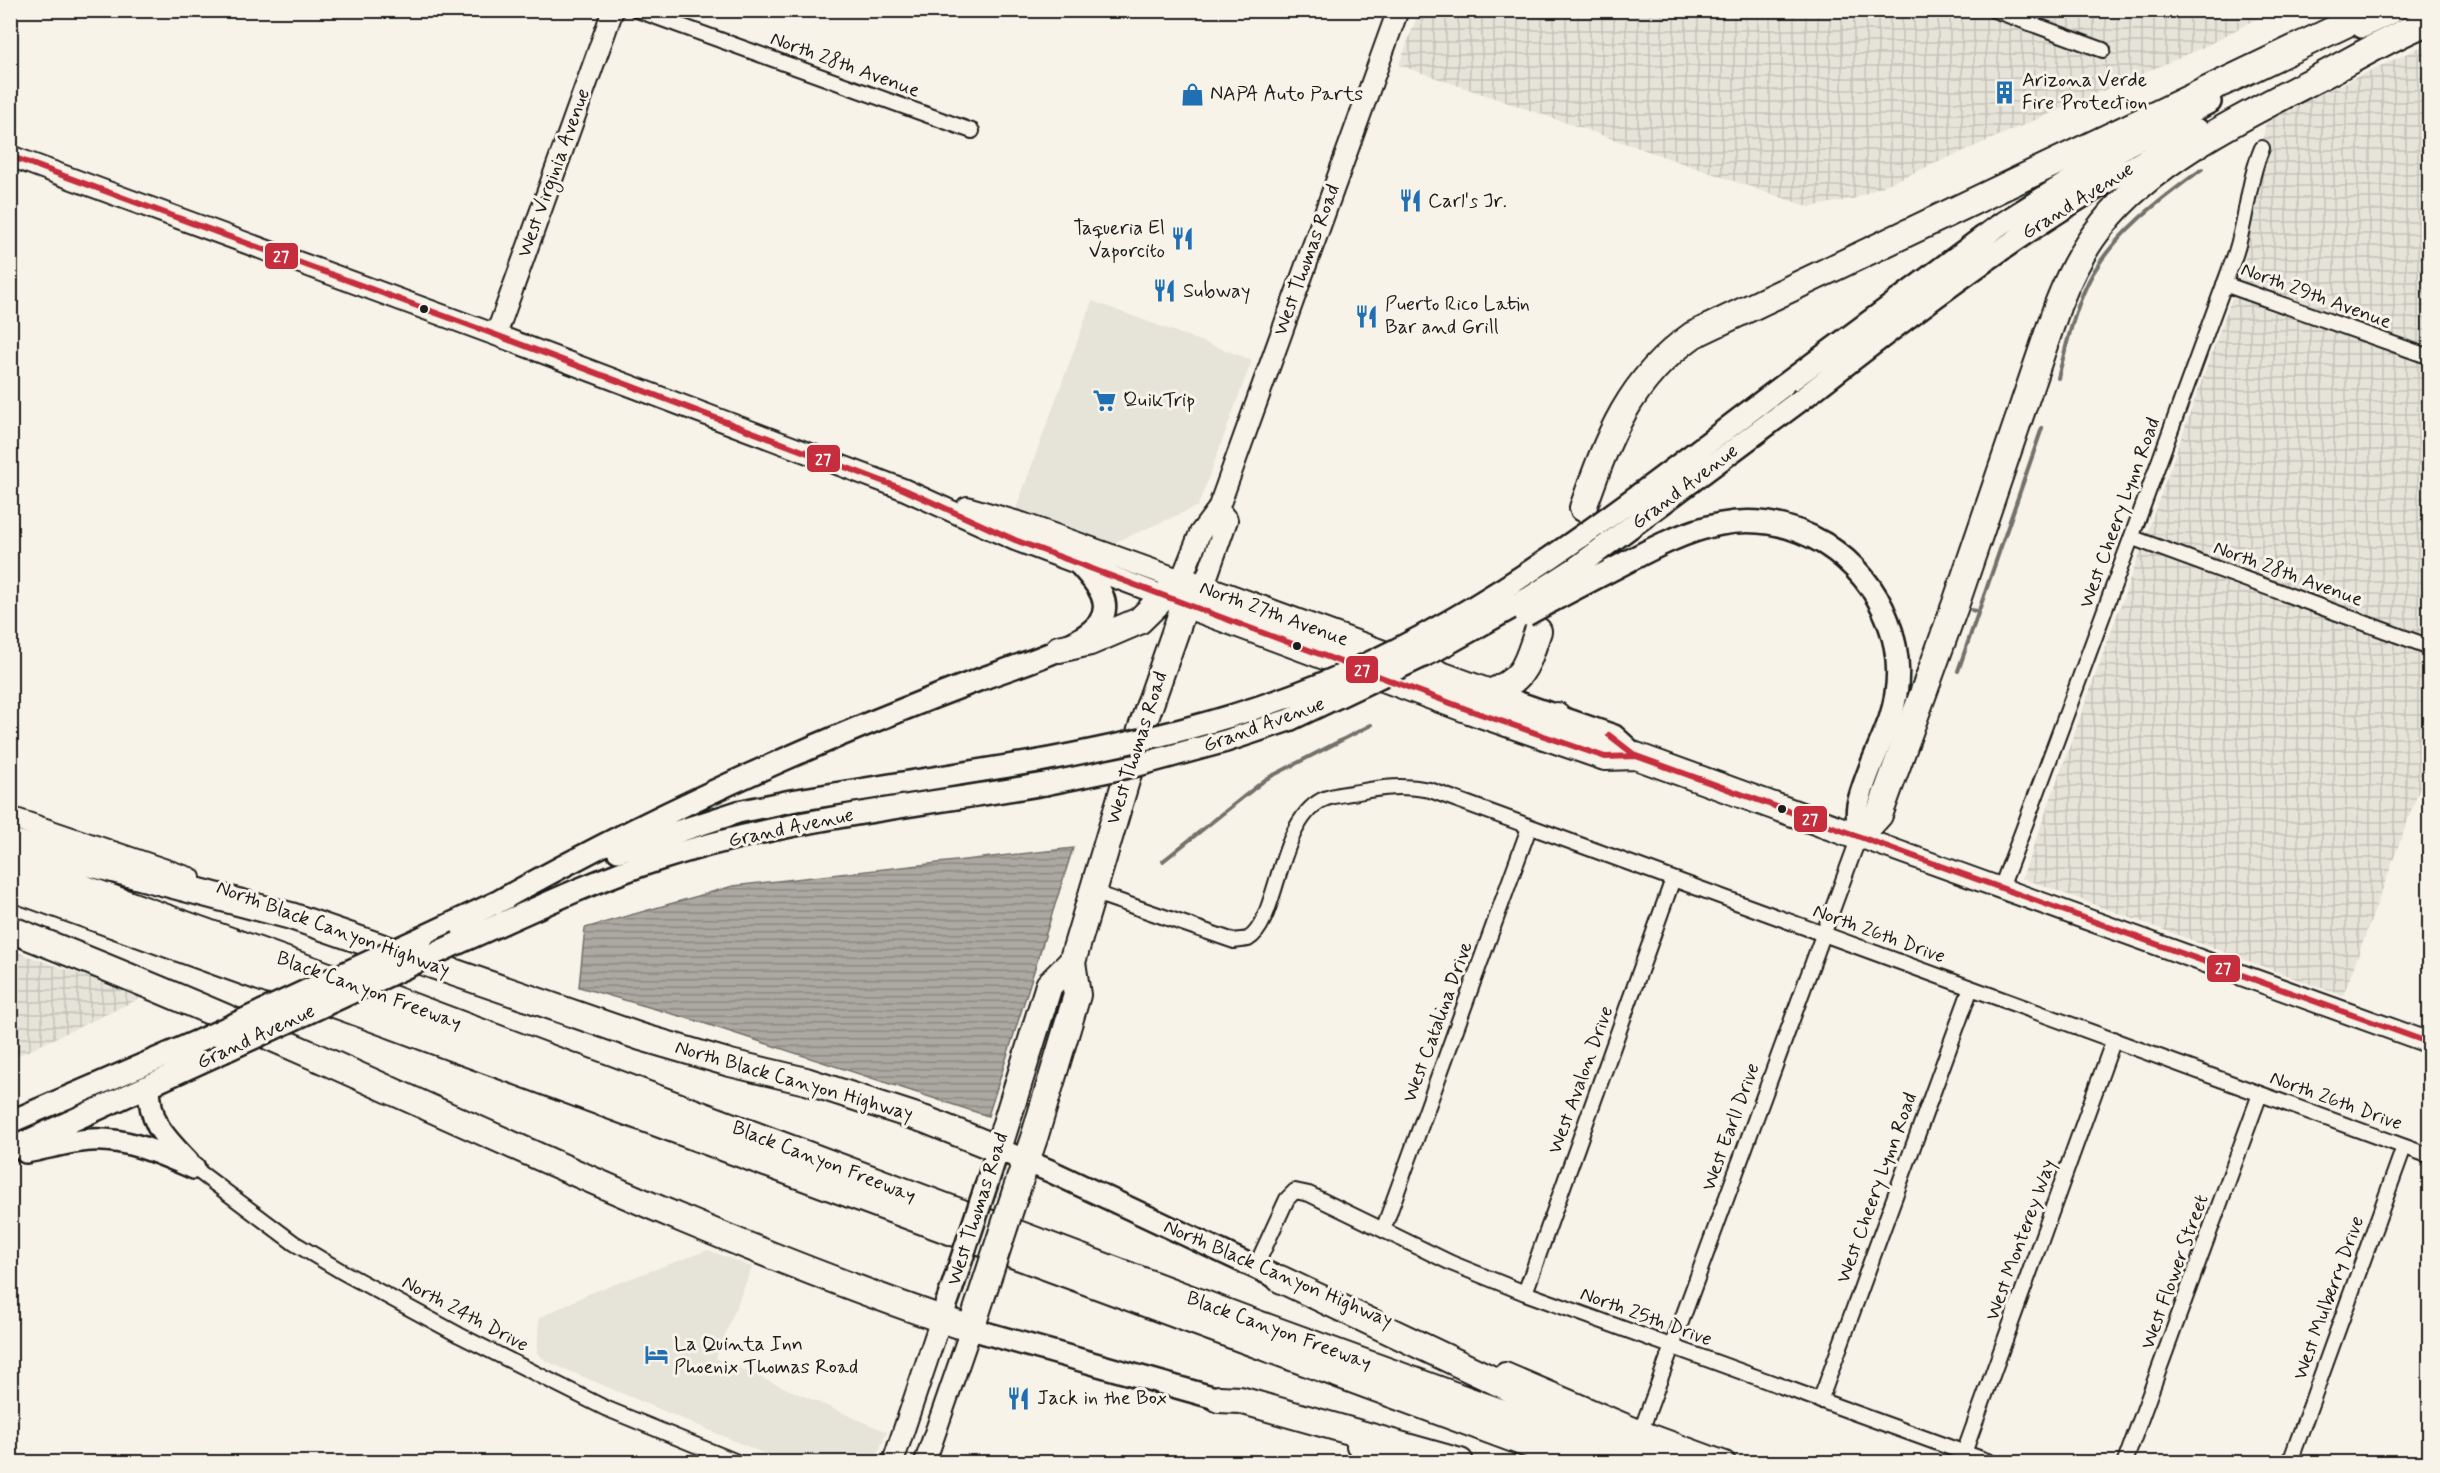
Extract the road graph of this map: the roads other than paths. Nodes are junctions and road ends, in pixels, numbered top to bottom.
1 (613, 10) edge
2 (637, 10) edge
3 (1398, 10) edge
4 (1994, 10) edge
5 (2375, 10) edge
6 (2396, 10) edge
7 (2428, 21) edge
8 (2103, 50) dead end
9 (972, 131) dead end
10 (2262, 148) dead end
11 (10, 156) edge
12 (2224, 284) junction
13 (496, 335) junction
14 (2430, 357) edge
15 (903, 489) junction
16 (1583, 508) dead end
17 (2133, 538) junction
18 (1079, 564) junction
19 (1184, 592) junction
20 (1538, 631) dead end
21 (2430, 647) edge
22 (1059, 649) junction
23 (1490, 693) junction
24 (1469, 710) junction
25 (1307, 713) junction
26 (1557, 716) junction
27 (1636, 756) junction
28 (10, 817) edge
29 (1529, 828) junction
30 (1858, 837) junction
31 (10, 842) edge
32 (10, 862) edge
33 (1673, 879) junction
34 (10, 887) edge
35 (2001, 888) junction
36 (1092, 892) junction
37 (10, 904) edge
38 (494, 904) junction
39 (291, 916) junction
40 (10, 929) edge
41 (1823, 934) junction
42 (10, 941) edge
43 (1072, 962) junction
44 (1971, 988) junction
45 (196, 1006) junction
46 (2114, 1039) junction
47 (2430, 1043) edge
48 (149, 1087) junction
49 (2260, 1094) junction
50 (10, 1122) edge
51 (2404, 1147) junction
52 (10, 1149) edge
53 (998, 1149) junction
54 (10, 1154) edge
55 (2430, 1156) edge
56 (1026, 1161) junction
57 (194, 1168) junction
58 (1383, 1230) junction
59 (1255, 1268) junction
60 (1280, 1279) junction
61 (1525, 1293) junction
62 (940, 1319) junction
63 (971, 1329) junction
64 (1671, 1346) junction
65 (1219, 1399) junction
66 (1820, 1401) junction
67 (1641, 1431) junction
68 (1964, 1453) junction
69 (736, 1462) edge
70 (893, 1462) edge
71 (925, 1462) edge
72 (1415, 1462) edge
73 (1460, 1462) edge
74 (1537, 1462) edge
75 (1576, 1462) edge
76 (1637, 1462) edge
77 (1678, 1462) edge
78 (1725, 1462) edge
79 (1990, 1462) edge
80 (2126, 1462) edge
81 (2290, 1462) edge

1 - 13 main road, West Virginia Avenue
2 - 9 street, North 28th Avenue
3 - 19 main road, West Thomas Road
4 - 8 street
5 - 16 highway
6 - 38 main road, Grand Avenue, bridge
7 - 25 main road, Grand Avenue, bridge
7 - 30 highway
10 - 12 street, West Cheery Lynn Road
11 - 13 main road, North 27th Avenue
12 - 14 street, North 29th Avenue
12 - 17 street, West Cheery Lynn Road
13 - 15 main road, North 27th Avenue
15 - 18 main road, North 27th Avenue
15 - 19 main road, North 27th Avenue
17 - 21 street, North 28th Avenue
17 - 35 street, West Cheery Lynn Road
18 - 19 main road, North 27th Avenue
18 - 22 main road
19 - 22 highway
19 - 23 highway, North 27th Avenue
19 - 24 highway, North 27th Avenue
19 - 36 highway, West Thomas Road
20 - 23 highway
22 - 38 main road
23 - 26 main road, North 27th Avenue
24 - 26 highway
24 - 27 highway, North 27th Avenue
25 - 30 main road, bridge
25 - 48 main road, Grand Avenue, bridge
26 - 27 main road, North 27th Avenue
27 - 30 highway, North 27th Avenue
28 - 39 main road, North Black Canyon Highway
29 - 33 street, North 26th Drive
29 - 36 street, North 26th Drive
29 - 58 street, West Catalina Drive
30 - 35 main road, North 27th Avenue
30 - 41 street, West Earll Drive
31 - 39 highway
32 - 76 highway, Black Canyon Freeway
33 - 41 street, North 26th Drive
33 - 61 street, West Avalon Drive
34 - 75 highway
35 - 47 main road, North 27th Avenue
36 - 43 highway, West Thomas Road
37 - 74 highway, Black Canyon Freeway
38 - 50 main road, Grand Avenue, bridge
39 - 53 highway, North Black Canyon Highway
40 - 45 highway
41 - 44 street, North 26th Drive
41 - 64 street, West Earll Drive
42 - 45 main road
43 - 53 highway, West Thomas Road
43 - 56 highway, West Thomas Road
44 - 46 street, North 26th Drive
44 - 66 street, West Cheery Lynn Road
45 - 62 highway
46 - 49 street, North 26th Drive
46 - 68 street, West Monterey Way
48 - 52 main road, Grand Avenue
48 - 57 main road
49 - 51 street, North 26th Drive
49 - 80 street, West Flower Street
51 - 55 street, North 26th Drive
51 - 81 street, West Mulberry Drive
53 - 56 main road, North Black Canyon Highway
53 - 62 main road, West Thomas Road, bridge
54 - 57 main road
56 - 59 main road, North Black Canyon Highway
56 - 63 highway, West Thomas Road, bridge
57 - 69 street, North 24th Drive
58 - 59 street, North 25th Drive
58 - 61 street, North 25th Drive
59 - 60 main road, North Black Canyon Highway
60 - 67 main road, North Black Canyon Highway
60 - 77 highway
61 - 64 street, North 25th Drive
62 - 63 highway
62 - 70 main road, West Thomas Road
63 - 65 main road
63 - 71 main road, West Thomas Road
64 - 66 street, North 25th Drive
64 - 67 street, West Earll Drive
65 - 72 main road
65 - 73 highway
66 - 68 street, North 25th Drive
67 - 78 main road, North Black Canyon Highway
68 - 79 street, North 25th Drive

